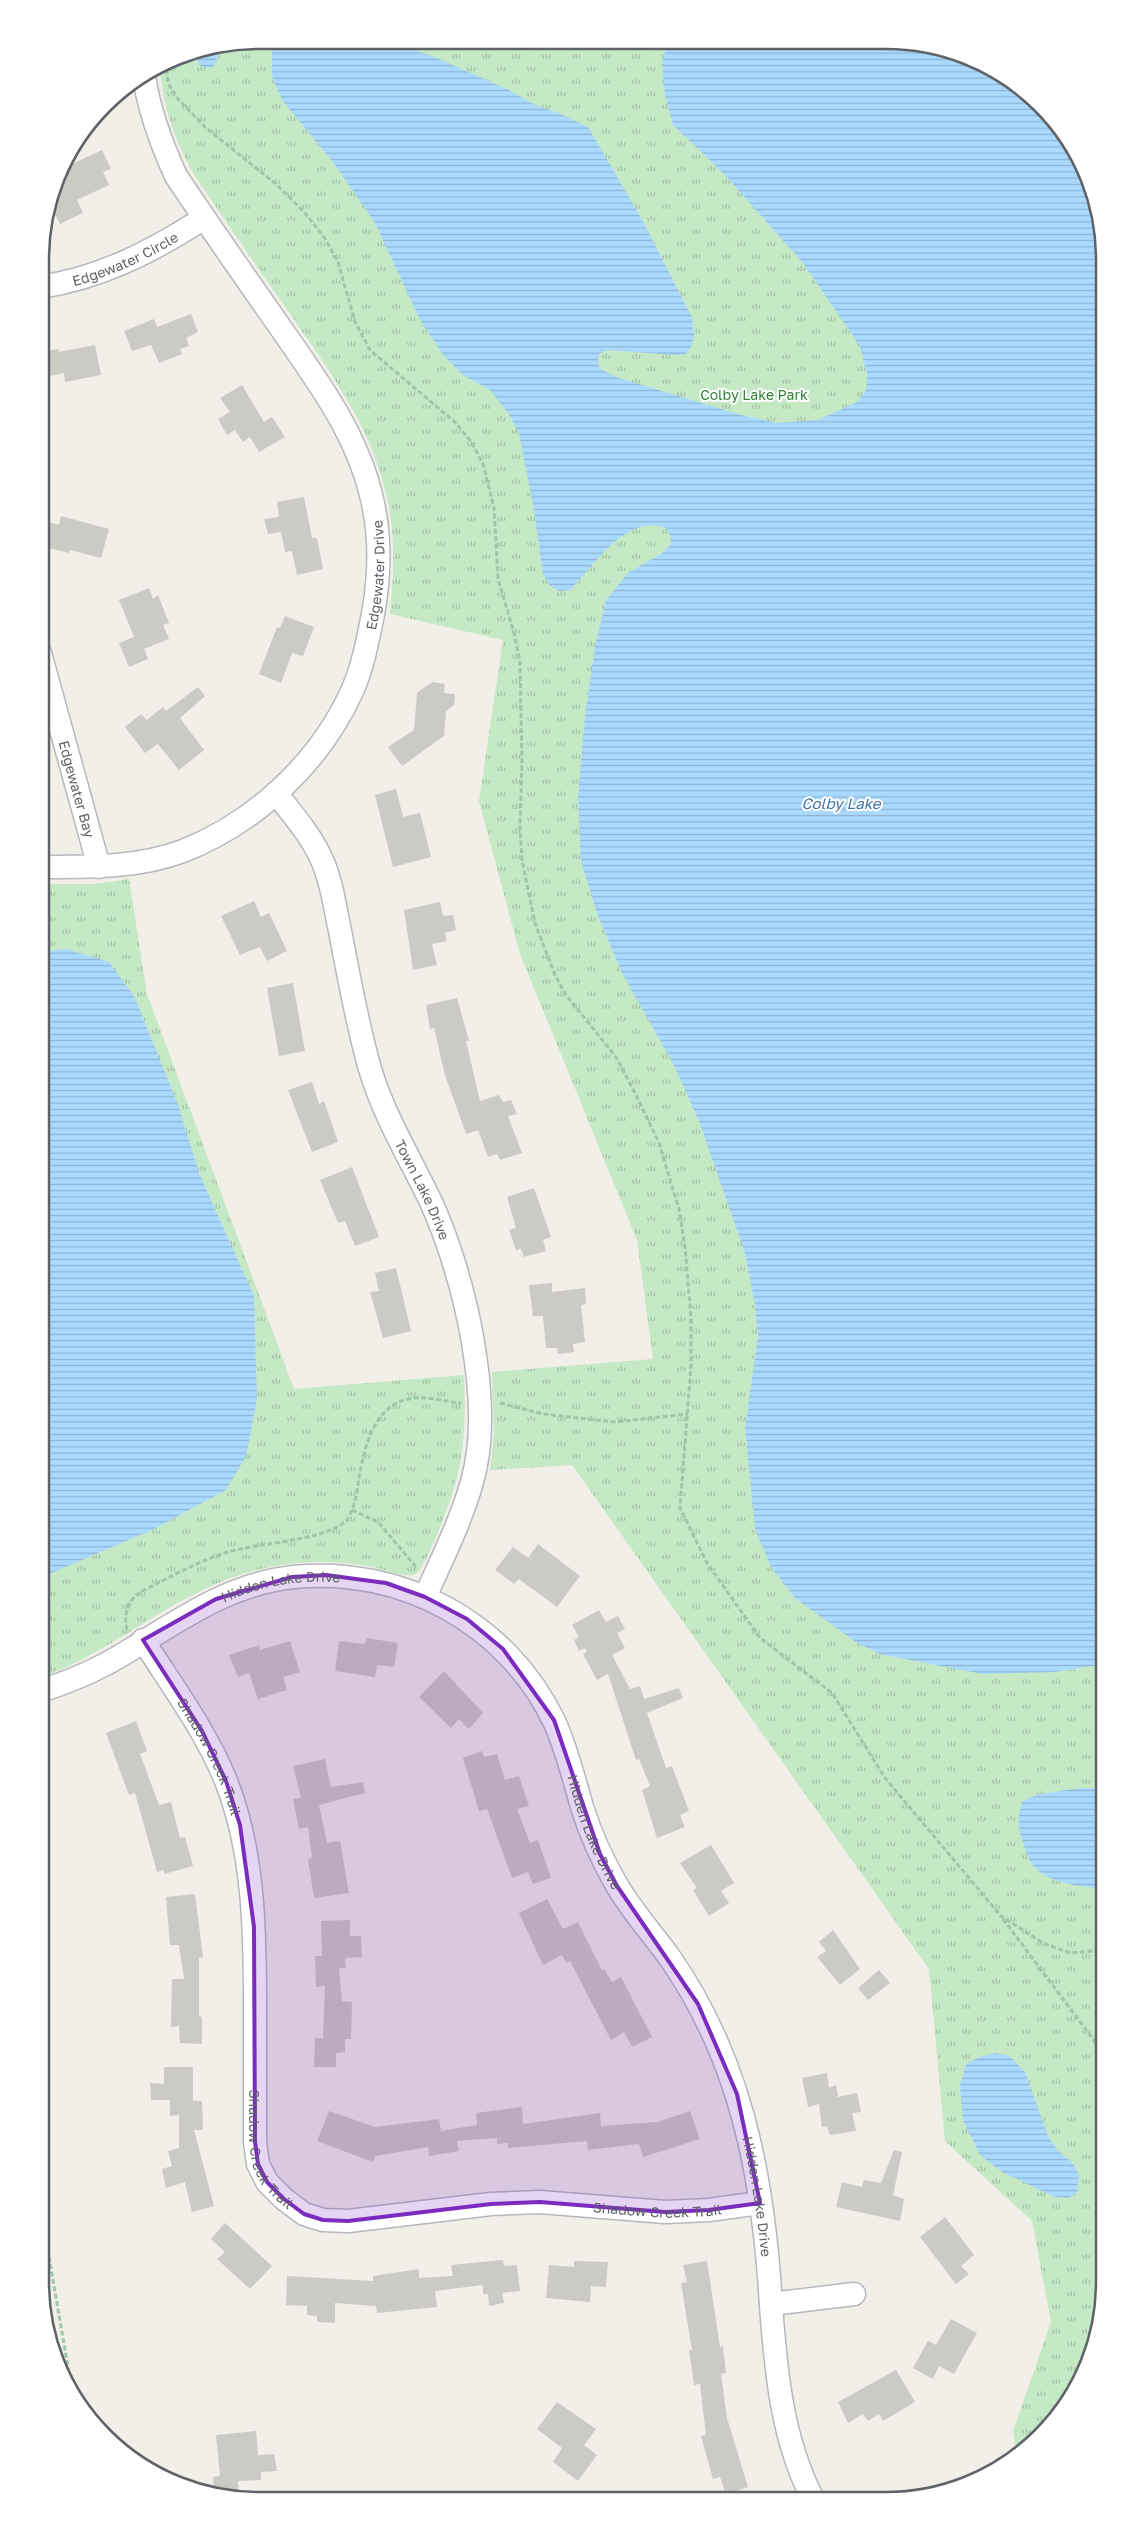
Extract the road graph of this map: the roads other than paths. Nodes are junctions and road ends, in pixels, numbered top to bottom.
1 (145, 82) edge
2 (204, 218) junction
3 (49, 285) edge
4 (49, 686) edge
5 (276, 793) junction
6 (99, 867) junction
7 (49, 868) edge
8 (425, 1597) junction
9 (139, 1643) junction
10 (49, 1688) edge
11 (760, 2203) junction
12 (854, 2294) dead end
13 (772, 2304) junction
14 (810, 2492) edge

1 - 2 street, Edgewater Drive
2 - 3 street, Edgewater Circle
2 - 5 street, Edgewater Drive
4 - 6 street, Edgewater Bay
5 - 6 street, Edgewater Drive
5 - 8 street, Town Lake Drive
6 - 7 street, Edgewater Drive
8 - 9 street, Hidden Lake Drive
8 - 11 street, Hidden Lake Drive
9 - 10 street, Hidden Lake Drive
9 - 11 street, Shadow Creek Trail
11 - 13 street, Hidden Lake Drive
12 - 13 street
13 - 14 street, Hidden Lake Drive

